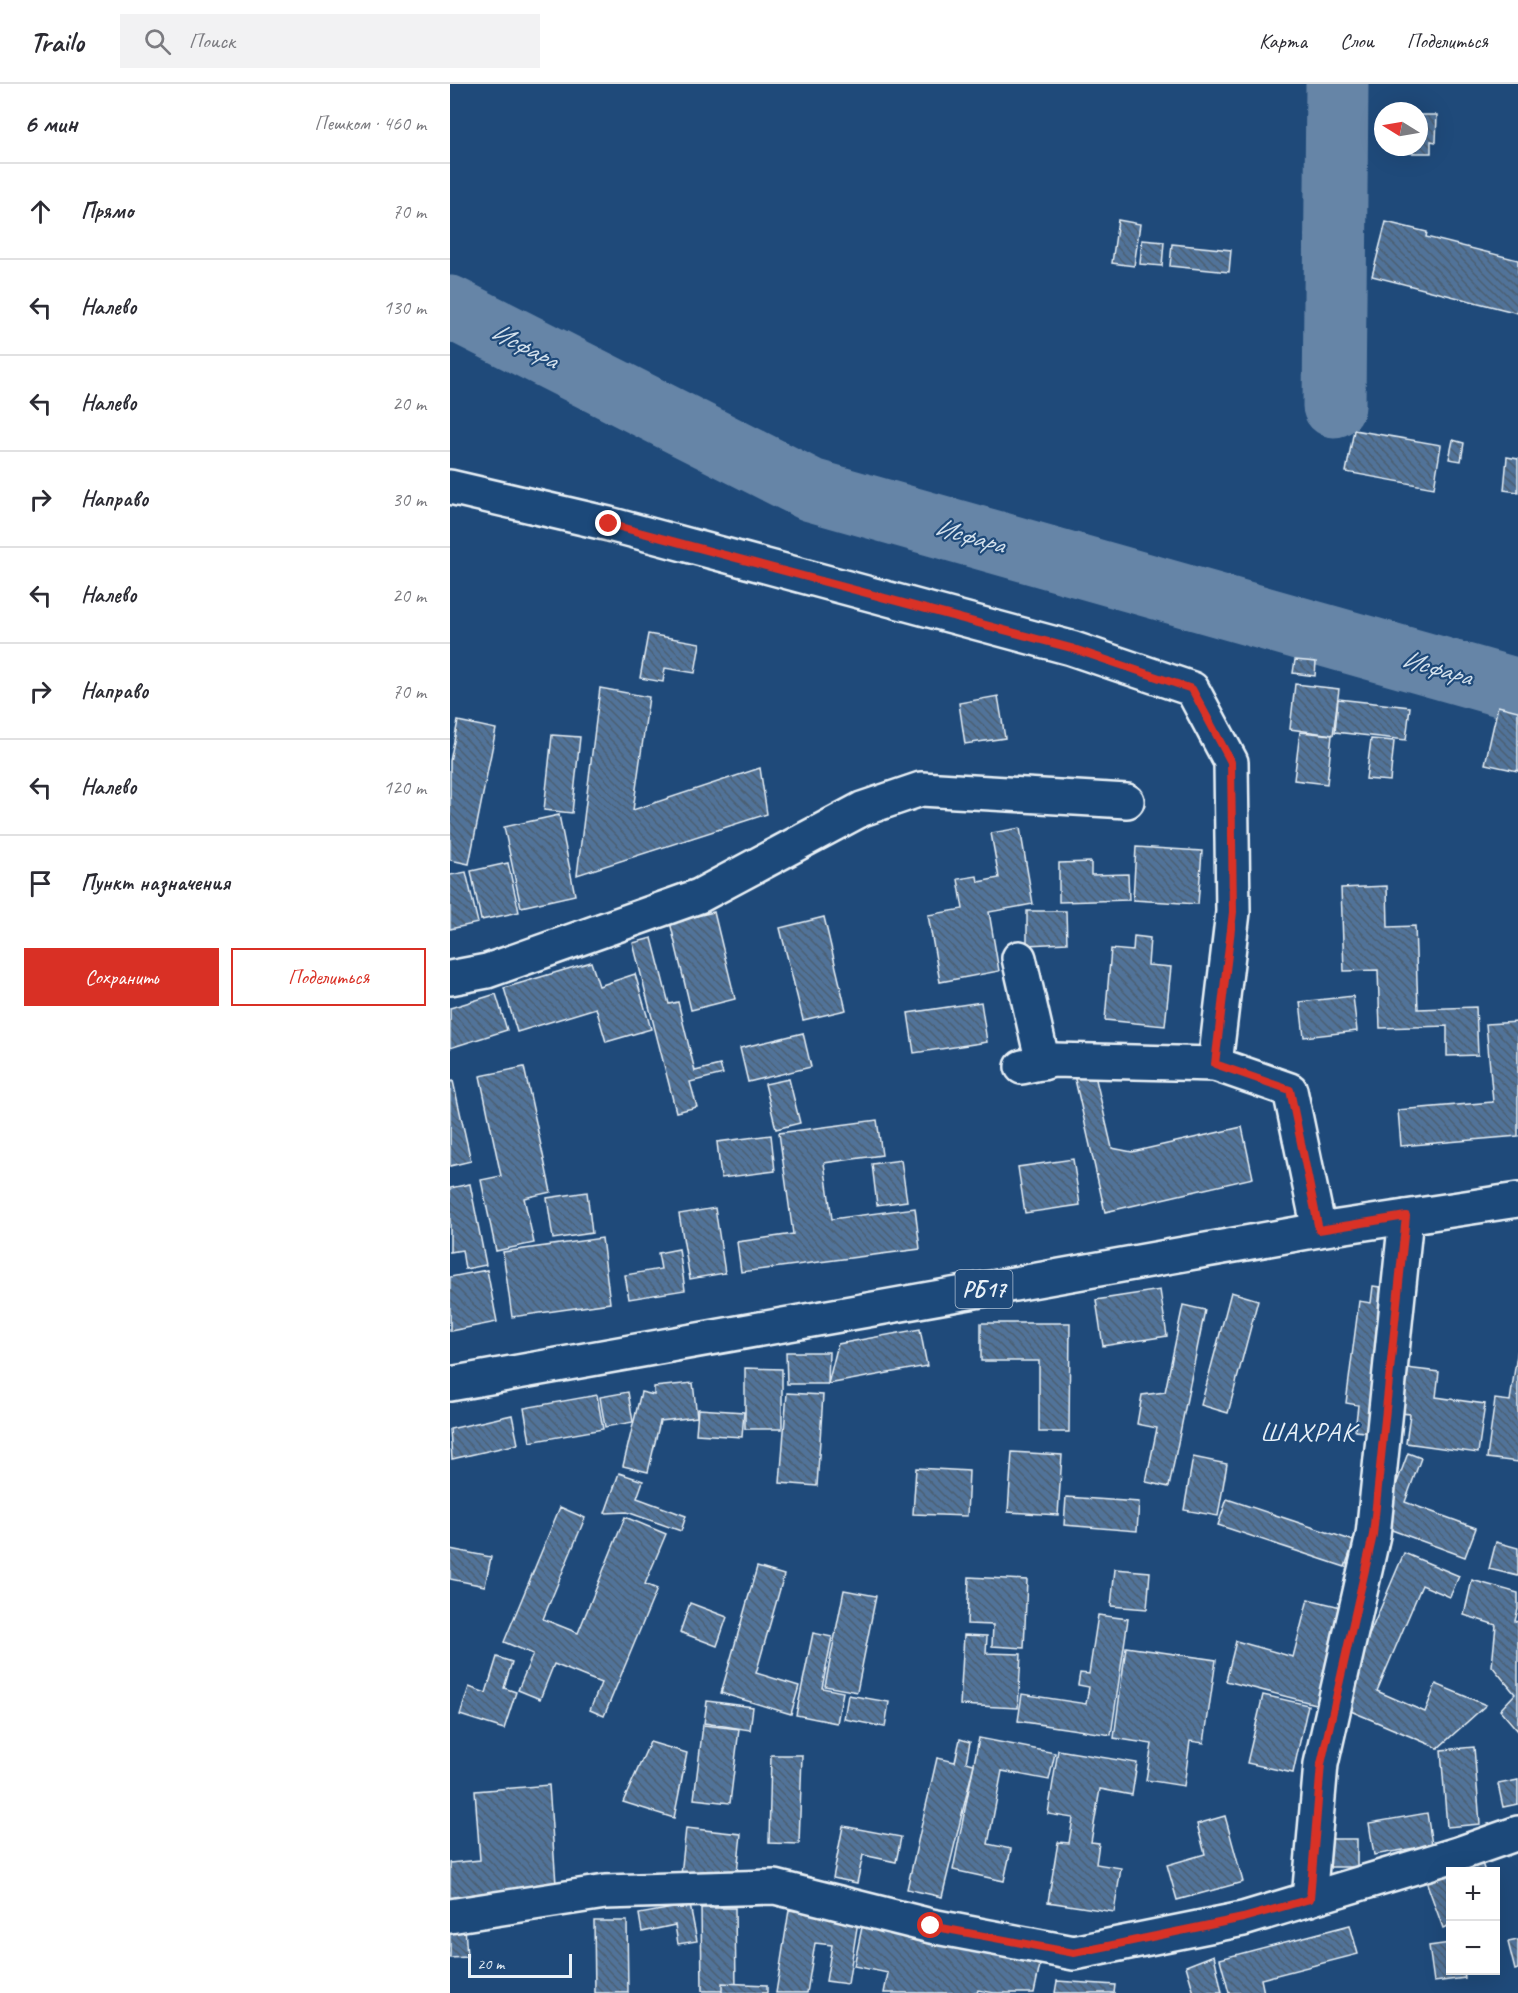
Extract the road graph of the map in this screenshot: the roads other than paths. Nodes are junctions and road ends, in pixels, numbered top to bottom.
1 (450, 487) edge
2 (1126, 801) dead end
3 (1019, 958) dead end
4 (450, 978) edge
5 (1215, 1064) junction
6 (1518, 1200) edge
7 (1406, 1216) junction
8 (1319, 1230) junction
9 (450, 1384) edge
10 (1518, 1833) edge
11 (1310, 1899) junction
12 (450, 1916) edge

1 - 5 street
2 - 4 street
3 - 5 street
5 - 8 street
6 - 7 street, РБ17
7 - 8 street, РБ17
7 - 11 street
8 - 9 street, РБ17
10 - 11 street
11 - 12 street

